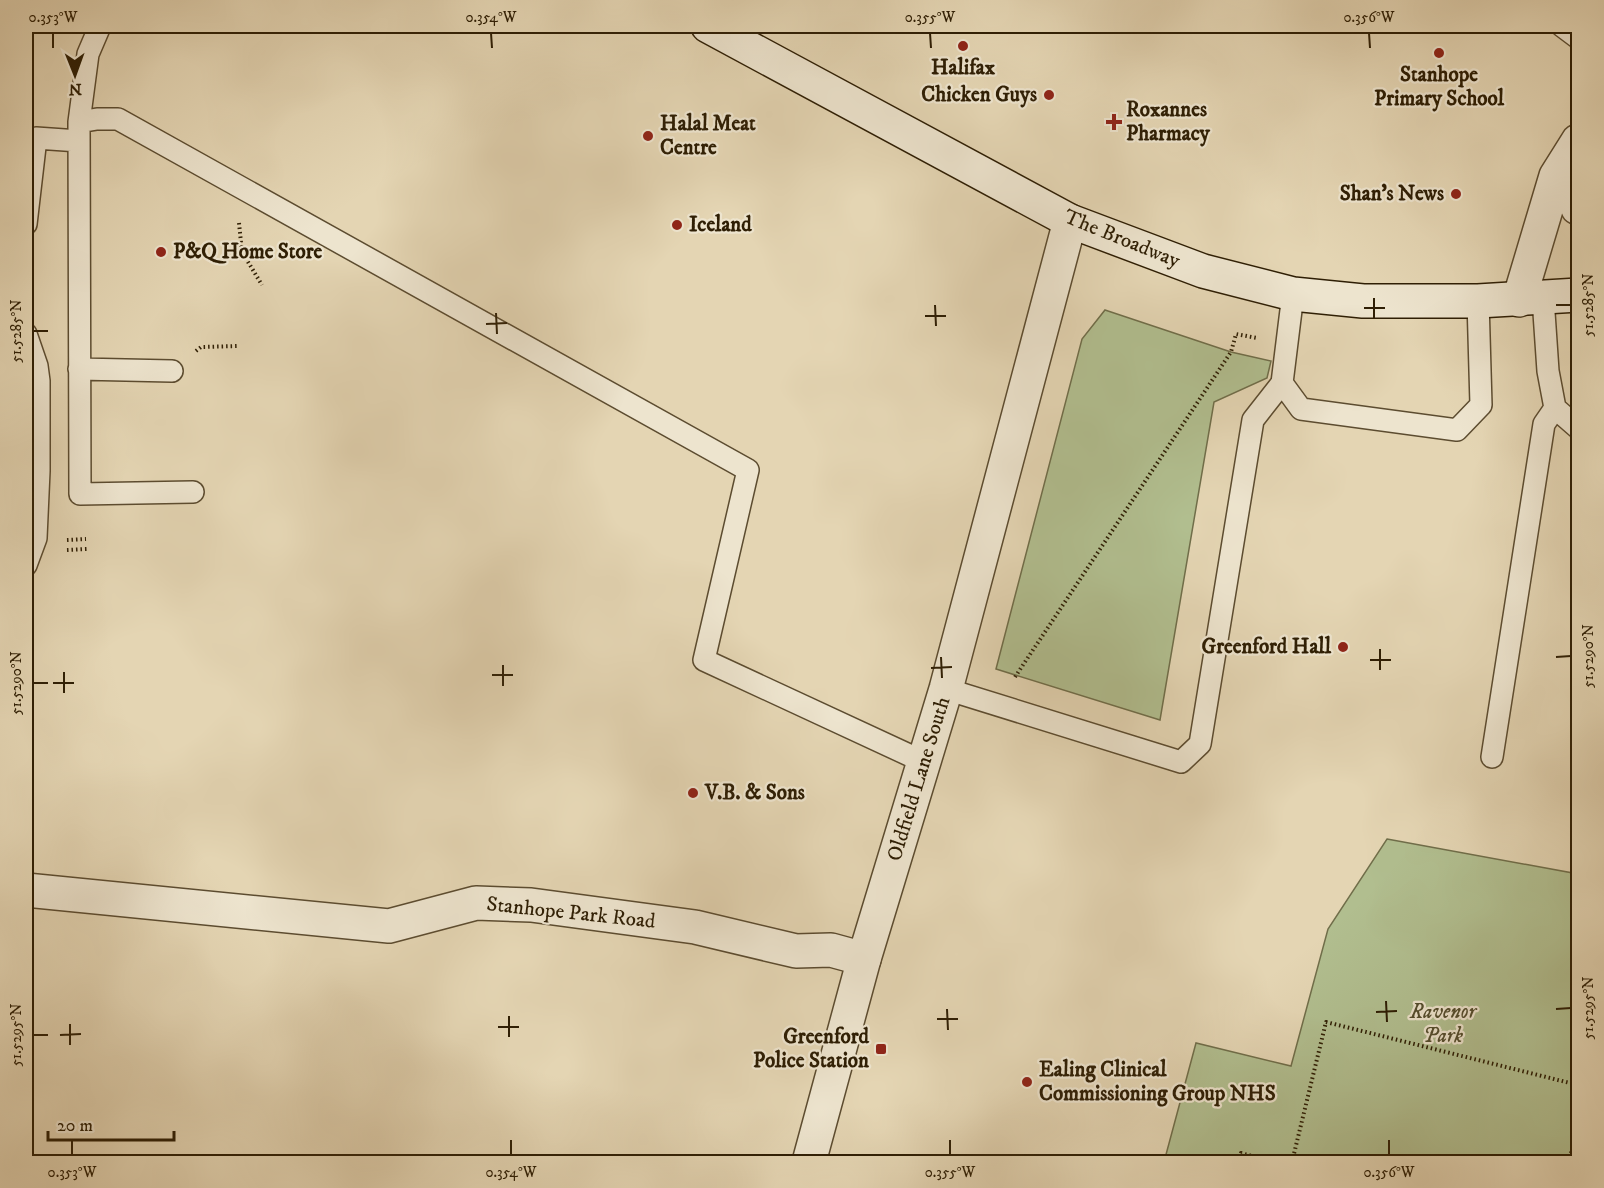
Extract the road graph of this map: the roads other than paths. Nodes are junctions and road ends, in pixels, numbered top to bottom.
1 (99, 26) edge
2 (708, 26) edge
3 (1563, 26) edge
4 (1578, 38) edge
5 (79, 132) junction
6 (1578, 141) edge
7 (1556, 176) junction
8 (1578, 215) edge
9 (1070, 220) junction
10 (26, 225) edge
11 (1293, 294) junction
12 (1578, 295) edge
13 (1531, 299) junction
14 (1479, 301) junction
15 (26, 334) edge
16 (79, 369) junction
17 (172, 371) road end
18 (1282, 383) junction
19 (1555, 408) junction
20 (1578, 428) edge
21 (193, 492) dead end
22 (26, 565) edge
23 (946, 689) junction
24 (1492, 757) dead end
25 (924, 762) junction
26 (26, 890) edge
27 (864, 959) junction
28 (809, 1162) edge

1 - 5 lane
2 - 9 street, The Broadway
3 - 4 lane
5 - 10 lane
5 - 16 lane
5 - 25 lane
6 - 7 street
7 - 8 lane
7 - 13 street
9 - 11 street, The Broadway
9 - 23 street, Oldfield Lane South
11 - 14 street, The Broadway
11 - 18 lane
12 - 13 street, The Broadway
13 - 14 street, The Broadway
13 - 19 lane
14 - 18 lane
15 - 22 lane
16 - 17 lane
16 - 21 lane
18 - 23 lane
19 - 20 lane
19 - 24 lane
23 - 25 street, Oldfield Lane South
25 - 27 street, Oldfield Lane South
26 - 27 street, Stanhope Park Road
27 - 28 street, Oldfield Lane South

